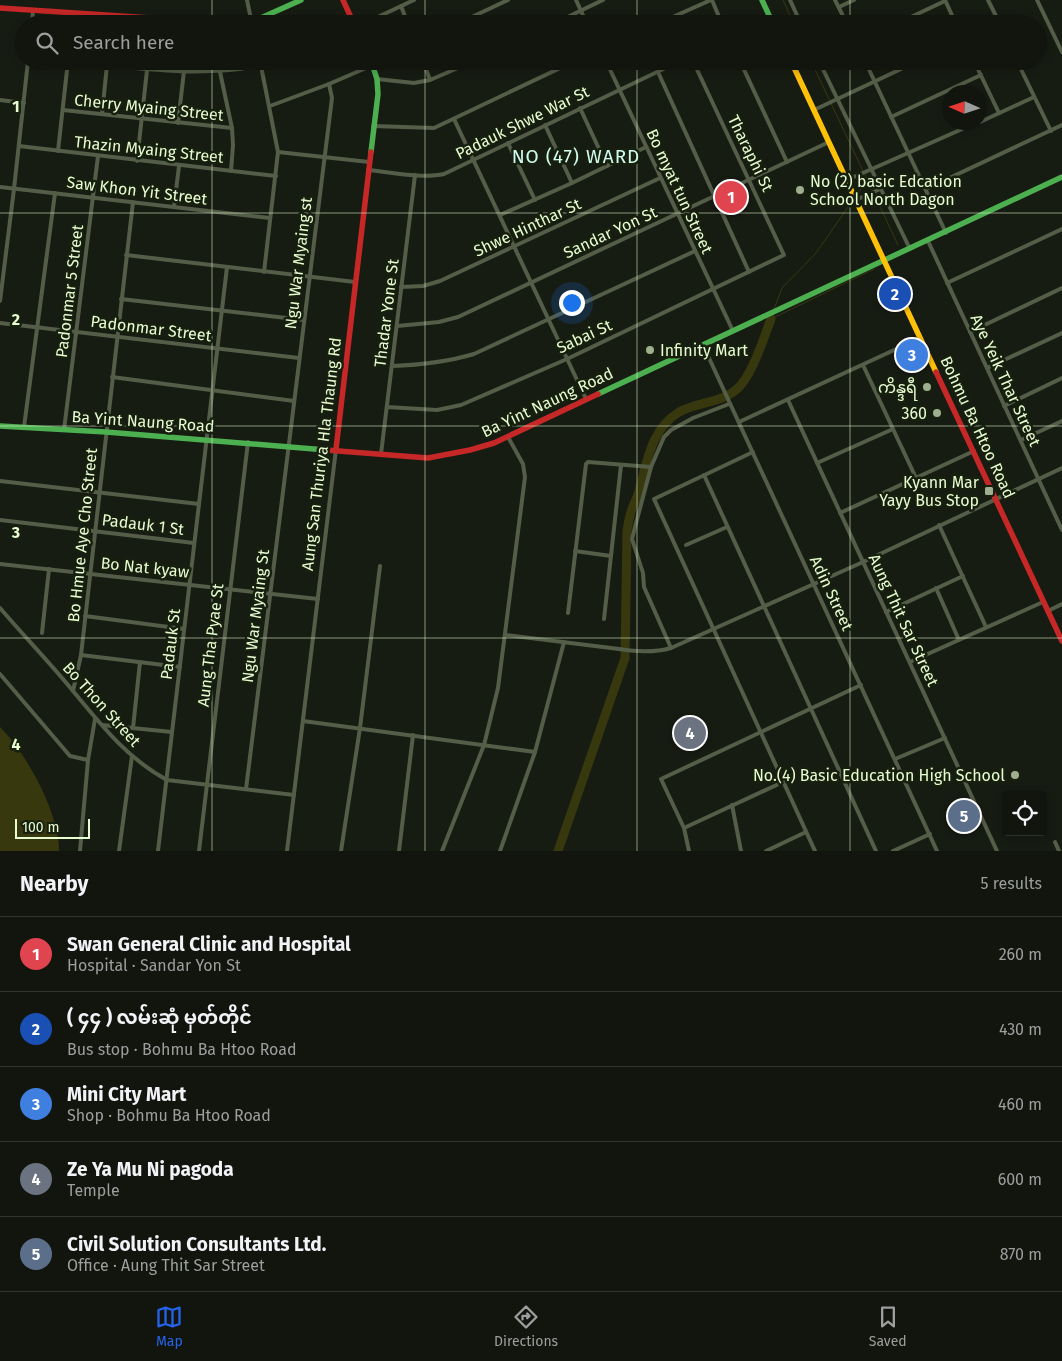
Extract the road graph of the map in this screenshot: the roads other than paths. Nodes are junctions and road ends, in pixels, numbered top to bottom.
1 (247, 0) edge
2 (301, 0) edge
3 (343, 0) edge
4 (414, 0) edge
5 (508, 0) edge
6 (576, 0) edge
7 (603, 0) edge
8 (711, 0) edge
9 (762, 0) edge
10 (790, 0) edge
11 (835, 0) edge
12 (854, 0) edge
13 (988, 0) edge
14 (1038, 0) edge
15 (945, 1) edge
16 (401, 6) junction
17 (839, 7) junction
18 (0, 8) edge
19 (33, 10) junction
20 (581, 11) junction
21 (33, 15) edge
22 (87, 15) edge
23 (250, 15) edge
24 (269, 15) edge
25 (350, 15) edge
26 (382, 15) edge
27 (404, 15) edge
28 (477, 15) edge
29 (572, 15) edge
30 (583, 15) edge
31 (677, 15) edge
32 (718, 15) edge
33 (769, 15) edge
34 (798, 15) edge
35 (843, 15) edge
36 (915, 15) edge
37 (952, 15) edge
38 (995, 15) edge
39 (1045, 15) edge
40 (1047, 20) edge
41 (1062, 52) edge
42 (27, 70) edge
43 (69, 70) edge
44 (106, 70) edge
45 (147, 70) edge
46 (159, 70) edge
47 (236, 70) edge
48 (262, 70) edge
49 (358, 70) edge
50 (374, 70) edge
51 (426, 70) edge
52 (453, 70) edge
53 (556, 70) edge
54 (610, 70) edge
55 (662, 70) edge
56 (697, 70) edge
57 (744, 70) edge
58 (795, 70) edge
59 (823, 70) edge
60 (869, 70) edge
61 (899, 70) edge
62 (978, 70) edge
63 (1022, 70) edge
64 (184, 72) junction
65 (220, 72) junction
66 (658, 72) junction
67 (981, 75) junction
68 (377, 79) junction
69 (430, 80) junction
70 (874, 82) junction
71 (329, 84) junction
72 (619, 90) junction
73 (1034, 97) junction
74 (837, 99) junction
75 (0, 100) edge
76 (24, 103) junction
77 (270, 106) junction
78 (580, 108) junction
79 (63, 110) junction
80 (814, 110) junction
81 (999, 113) junction
82 (102, 114) junction
83 (891, 117) junction
84 (987, 118) edge
85 (142, 119) junction
86 (454, 119) junction
87 (178, 123) junction
88 (545, 125) junction
89 (1062, 125) edge
90 (373, 126) junction
91 (232, 128) junction
92 (960, 130) edge
93 (1050, 130) junction
94 (829, 142) junction
95 (508, 143) junction
96 (19, 146) junction
97 (646, 147) junction
98 (58, 151) junction
99 (278, 152) junction
100 (908, 153) junction
101 (98, 156) junction
102 (324, 158) junction
103 (473, 160) junction
104 (137, 161) junction
105 (369, 162) junction
106 (787, 162) junction
107 (178, 166) junction
108 (607, 166) junction
109 (368, 170) junction
110 (231, 171) junction
111 (869, 171) junction
112 (415, 174) junction
113 (276, 176) junction
114 (1062, 177) edge
115 (660, 178) junction
116 (750, 180) junction
117 (847, 180) junction
118 (572, 183) junction
119 (0, 187) edge
120 (14, 189) junction
121 (926, 189) junction
122 (878, 190) junction
123 (55, 193) junction
124 (715, 196) junction
125 (93, 198) junction
126 (534, 200) junction
127 (856, 200) junction
128 (133, 202) junction
129 (174, 207) junction
130 (677, 214) junction
131 (500, 215) junction
132 (270, 218) junction
133 (1062, 229) edge
134 (946, 233) junction
135 (928, 241) junction
136 (514, 248) junction
137 (910, 249) junction
138 (694, 250) junction
139 (126, 255) junction
140 (784, 255) joint
141 (884, 261) junction
142 (227, 267) junction
143 (264, 272) junction
144 (749, 272) junction
145 (309, 277) junction
146 (355, 282) junction
147 (530, 283) junction
148 (947, 283) junction
149 (401, 287) junction
150 (1062, 288) edge
151 (713, 289) junction
152 (121, 299) junction
153 (0, 301) edge
154 (222, 311) junction
155 (304, 320) junction
156 (549, 320) junction
157 (0, 323) edge
158 (397, 326) junction
159 (38, 328) junction
160 (733, 331) junction
161 (76, 332) junction
162 (970, 332) junction
163 (1062, 333) edge
164 (117, 337) junction
165 (920, 338) junction
166 (703, 345) junction
167 (217, 349) junction
168 (299, 358) junction
169 (567, 359) junction
170 (864, 365) junction
171 (392, 366) junction
172 (987, 368) junction
173 (112, 377) junction
174 (1062, 378) edge
175 (212, 391) junction
176 (586, 399) junction
177 (788, 400) junction
178 (294, 401) junction
179 (729, 404) junction
180 (1004, 406) junction
181 (387, 407) junction
182 (1062, 421) edge
183 (739, 422) junction
184 (0, 426) edge
185 (24, 428) junction
186 (893, 429) junction
187 (64, 430) junction
188 (106, 432) junction
189 (508, 436) junction
190 (207, 439) junction
191 (1020, 440) junction
192 (248, 442) junction
193 (288, 445) junction
194 (336, 449) junction
195 (974, 451) junction
196 (753, 452) junction
197 (381, 454) junction
198 (817, 463) junction
199 (621, 465) junction
200 (651, 467) junction
201 (1062, 468) edge
202 (704, 475) junction
203 (916, 478) junction
204 (1039, 480) junction
205 (0, 481) edge
206 (101, 492) junction
207 (997, 500) junction
208 (199, 504) junction
209 (840, 513) junction
210 (1062, 514) edge
211 (1056, 516) junction
212 (0, 520) edge
213 (939, 525) junction
214 (727, 527) junction
215 (1062, 530) edge
216 (96, 531) junction
217 (194, 544) junction
218 (686, 545) dead end
219 (575, 551) junction
220 (611, 556) junction
221 (863, 562) junction
222 (0, 564) edge
223 (380, 566) dead end
224 (49, 569) junction
225 (90, 574) junction
226 (963, 576) junction
227 (814, 584) junction
228 (190, 585) junction
229 (936, 588) junction
230 (230, 589) junction
231 (270, 594) junction
232 (318, 599) junction
233 (1043, 602) junction
234 (1062, 604) edge
235 (764, 606) junction
236 (0, 608) edge
237 (1048, 611) junction
238 (886, 612) junction
239 (568, 613) dead end
240 (85, 616) junction
241 (604, 620) dead end
242 (986, 627) junction
243 (184, 629) junction
244 (714, 629) junction
245 (42, 633) dead end
246 (506, 635) junction
247 (959, 640) junction
248 (1062, 641) edge
249 (564, 642) junction
250 (671, 648) junction
251 (81, 655) junction
252 (140, 662) junction
253 (910, 662) junction
254 (180, 667) junction
255 (0, 674) edge
256 (861, 685) junction
257 (73, 691) junction
258 (811, 709) junction
259 (95, 719) junction
260 (303, 721) junction
261 (101, 725) junction
262 (133, 728) junction
263 (360, 728) junction
264 (172, 732) junction
265 (761, 732) junction
266 (413, 735) junction
267 (945, 738) junction
268 (484, 745) junction
269 (536, 752) junction
270 (132, 756) junction
271 (895, 759) junction
272 (88, 760) junction
273 (167, 780) junction
274 (783, 782) junction
275 (206, 785) junction
276 (246, 789) junction
277 (294, 795) junction
278 (732, 805) junction
279 (684, 828) junction
280 (806, 832) junction
281 (930, 834) junction
282 (1054, 842) dead end
283 (399, 850) edge
284 (80, 851) edge
285 (119, 851) edge
286 (158, 851) edge
287 (199, 851) edge
288 (287, 851) edge
289 (342, 851) edge
290 (406, 851) edge
291 (442, 851) edge
292 (500, 851) edge
293 (689, 851) edge
294 (741, 851) edge
295 (766, 851) edge
296 (814, 851) edge
297 (876, 851) edge
298 (893, 851) edge
299 (937, 851) edge
300 (997, 851) edge
301 (1059, 851) edge

1 - 23 street
2 - 24 main road
3 - 25 main road
4 - 16 street
5 - 28 street
6 - 20 street
7 - 20 street
8 - 31 street
8 - 32 street
9 - 33 main road
10 - 34 street
11 - 17 street
12 - 17 street
13 - 38 street
14 - 39 street
15 - 36 street
15 - 37 street
16 - 26 street
16 - 27 street
17 - 35 street
18 - 19 main road
19 - 21 street
19 - 22 main road
20 - 29 street
20 - 30 street
40 - 41 street
42 - 76 street
43 - 79 street
44 - 82 street
45 - 85 street
46 - 64 street
47 - 65 street
48 - 77 street
49 - 71 street
50 - 68 main road, Aung San Thuriya Hla Thaung Rd
51 - 69 street
52 - 69 street
53 - 86 street
54 - 72 street, Bo myat tun Street
55 - 66 street, Padauk Shwe War St
56 - 116 street, Tharaphi St
57 - 106 street
58 - 80 main road, Bohmu Ba Htoo Road
59 - 74 street
60 - 70 street
61 - 70 street
62 - 67 street
63 - 73 street
64 - 65 street
64 - 87 street
65 - 91 street
66 - 72 street, Padauk Shwe War St
66 - 124 street
67 - 81 street
67 - 83 street
68 - 69 street
68 - 90 main road, Aung San Thuriya Hla Thaung Rd
70 - 74 street
70 - 83 street
71 - 77 street
71 - 102 street, Ngu War Myaing st
72 - 78 street, Padauk Shwe War St
72 - 97 street, Bo myat tun Street
73 - 81 street
73 - 93 street
74 - 80 street
74 - 111 street
75 - 76 street
76 - 96 street
77 - 99 street
78 - 88 street, Padauk Shwe War St
78 - 108 street
79 - 82 street, Cherry Myaing Street
79 - 98 street
80 - 94 main road, Bohmu Ba Htoo Road
81 - 84 street
82 - 85 street, Cherry Myaing Street
83 - 100 street
85 - 87 street, Cherry Myaing Street
85 - 104 street
86 - 90 street
86 - 103 street
87 - 91 street, Cherry Myaing Street
88 - 95 street, Padauk Shwe War St
88 - 118 street
89 - 93 street
90 - 105 main road, Aung San Thuriya Hla Thaung Rd
91 - 110 street
92 - 100 street
93 - 121 street
94 - 106 street, Sandar Yon St
94 - 117 main road, Bohmu Ba Htoo Road
95 - 103 street, Padauk Shwe War St
95 - 126 street
96 - 98 street, Thazin Myaing Street
96 - 120 street
97 - 108 street
97 - 115 street, Bo myat tun Street
98 - 101 street, Thazin Myaing Street
99 - 102 street
99 - 113 street
100 - 111 street
100 - 121 street
101 - 104 street, Thazin Myaing Street
101 - 125 street, Padonmar 5 Street
102 - 105 street
102 - 145 street, Ngu War Myaing st
103 - 112 street, Padauk Shwe War St
103 - 131 street
104 - 107 street, Thazin Myaing Street
105 - 109 main road, Aung San Thuriya Hla Thaung Rd
106 - 116 street, Sandar Yon St
107 - 110 street, Thazin Myaing Street
107 - 129 street
108 - 118 street
109 - 112 street, Padauk Shwe War St
109 - 146 main road, Aung San Thuriya Hla Thaung Rd
110 - 113 street, Thazin Myaing Street
111 - 117 street
111 - 122 street
112 - 149 street, Thadar Yone St
113 - 132 street
114 - 134 main road, Ba Yint Naung Road
115 - 130 street, Bo myat tun Street
115 - 136 street, Shwe Hinthar St
116 - 124 street, Sandar Yon St
116 - 140 street, Tharaphi St
117 - 127 main road, Bohmu Ba Htoo Road
118 - 126 street
119 - 120 street, Saw Khon Yit Street
120 - 123 street, Saw Khon Yit Street
120 - 153 street
121 - 134 street
122 - 127 street
122 - 137 street
123 - 125 street, Saw Khon Yit Street
123 - 159 street
124 - 130 street, Sandar Yon St
124 - 144 street
125 - 128 street, Saw Khon Yit Street
125 - 161 street, Padonmar 5 Street
126 - 131 street
127 - 141 main road, Bohmu Ba Htoo Road
128 - 129 street, Saw Khon Yit Street
128 - 139 street, Bo Hmue Aye Cho Street
129 - 132 street, Saw Khon Yit Street
130 - 138 street, Bo myat tun Street
130 - 147 street, Sandar Yon St
131 - 136 street
132 - 143 street
133 - 148 street
134 - 135 main road, Ba Yint Naung Road
135 - 137 main road, Ba Yint Naung Road
135 - 148 street, Aye Yeik Thar Street
136 - 147 street
136 - 149 street, Shwe Hinthar St
137 - 141 main road, Ba Yint Naung Road
138 - 151 street, Bo myat tun Street
138 - 156 street
139 - 142 street
139 - 152 street, Bo Hmue Aye Cho Street
140 - 144 street, Sabai St
141 - 160 main road, Ba Yint Naung Road
141 - 165 main road, Bohmu Ba Htoo Road
142 - 143 street
142 - 154 street, Padauk St
143 - 145 street
144 - 151 street, Sabai St
145 - 146 street
145 - 155 street, Ngu War Myaing st
146 - 194 main road, Aung San Thuriya Hla Thaung Rd
147 - 156 street
147 - 158 street, Sandar Yon St
148 - 162 street, Aye Yeik Thar Street
149 - 158 street, Thadar Yone St
150 - 162 street
151 - 160 street, Bo myat tun Street
151 - 169 street, Sabai St
152 - 154 street
152 - 164 street, Bo Hmue Aye Cho Street
154 - 155 street
154 - 167 street, Padauk St
155 - 168 street, Ngu War Myaing st
156 - 169 street
156 - 171 street
157 - 159 street, Padonmar Street
158 - 171 street, Thadar Yone St
159 - 161 street, Padonmar Street
159 - 185 street
160 - 166 main road, Ba Yint Naung Road
161 - 164 street, Padonmar Street
161 - 187 street, Padonmar 5 Street
162 - 172 street, Aye Yeik Thar Street
163 - 172 street
164 - 167 street, Padonmar Street
164 - 173 street, Bo Hmue Aye Cho Street
165 - 170 street
165 - 195 main road, Bohmu Ba Htoo Road
166 - 176 main road, Ba Yint Naung Road
166 - 179 street, Adin Street
167 - 168 street, Padonmar Street
167 - 175 street, Padauk St
168 - 178 street, Ngu War Myaing st
169 - 176 street
169 - 181 street, Sabai St
170 - 177 street
170 - 186 street
171 - 181 street, Thadar Yone St
172 - 180 street, Aye Yeik Thar Street
173 - 175 street
173 - 188 street, Bo Hmue Aye Cho Street
174 - 180 street
175 - 178 street
175 - 190 street, Padauk St
176 - 189 main road, Ba Yint Naung Road
177 - 183 street
177 - 198 street, Aung Thit Sar Street
178 - 193 street, Ngu War Myaing st
179 - 183 street, Adin Street
179 - 200 street
180 - 191 street, Aye Yeik Thar Street
181 - 197 street, Thadar Yone St
182 - 191 street
183 - 196 street, Adin Street
184 - 185 main road, Ba Yint Naung Road
185 - 187 main road, Ba Yint Naung Road
186 - 198 street
186 - 203 street
187 - 188 main road, Ba Yint Naung Road
188 - 190 main road, Ba Yint Naung Road
188 - 206 street, Bo Hmue Aye Cho Street
189 - 197 main road, Ba Yint Naung Road
189 - 246 street
190 - 192 main road, Ba Yint Naung Road
190 - 208 street, Padauk St
191 - 204 street, Aye Yeik Thar Street
192 - 193 main road, Ba Yint Naung Road
192 - 230 street, Aung Tha Pyae St
193 - 194 main road, Ba Yint Naung Road
193 - 231 street, Ngu War Myaing St
194 - 197 main road, Ba Yint Naung Road
194 - 232 street, Aung San Thuriya Hla Thaung Rd
195 - 203 street
195 - 207 main road, Bohmu Ba Htoo Road
196 - 202 street
196 - 227 street, Adin Street
198 - 209 street, Aung Thit Sar Street
199 - 200 street
199 - 219 street
199 - 220 street
200 - 250 street
201 - 204 street
202 - 214 street
202 - 244 street
203 - 209 street
204 - 207 street
204 - 211 street, Aye Yeik Thar Street
205 - 206 street
206 - 208 street
206 - 216 street, Bo Hmue Aye Cho Street
207 - 213 street
207 - 233 main road, Bohmu Ba Htoo Road
208 - 217 street, Padauk St
209 - 221 street, Aung Thit Sar Street
210 - 211 street
211 - 215 street, Aye Yeik Thar Street
212 - 216 street, Padauk 1 St
213 - 221 street
213 - 226 street
214 - 218 street
214 - 235 street
216 - 217 street, Padauk 1 St
216 - 225 street, Bo Hmue Aye Cho Street
217 - 228 street, Padauk St
219 - 220 street
219 - 239 street
220 - 241 street
221 - 227 street
221 - 238 street, Aung Thit Sar Street
222 - 224 street, Bo Nat kyaw
223 - 263 street
224 - 225 street, Bo Nat kyaw
224 - 245 street
225 - 228 street, Bo Nat kyaw
225 - 240 street, Bo Hmue Aye Cho Street
226 - 229 street
226 - 242 street
227 - 235 street
227 - 256 street, Adin Street
228 - 230 street, Bo Nat kyaw
228 - 243 street, Padauk St
229 - 238 street
229 - 247 street
230 - 231 street, Bo Nat kyaw
230 - 275 street, Aung Tha Pyae St
231 - 232 street, Bo Nat kyaw
231 - 276 street, Ngu War Myaing St
232 - 260 street, Aung San Thuriya Hla Thaung Rd
233 - 237 main road, Bohmu Ba Htoo Road
233 - 242 street
234 - 237 street
235 - 244 street
235 - 258 street
236 - 257 street, Bo Thon Street
237 - 248 main road, Bohmu Ba Htoo Road
238 - 253 street, Aung Thit Sar Street
240 - 243 street
240 - 251 street, Bo Hmue Aye Cho Street
242 - 247 street
243 - 254 street, Padauk St
244 - 250 street
244 - 265 street
246 - 249 street
246 - 268 street
247 - 253 street
249 - 250 street
249 - 269 street
251 - 252 street
251 - 257 street, Bo Hmue Aye Cho Street
252 - 254 street
252 - 262 street
253 - 267 street, Aung Thit Sar Street
254 - 264 street, Padauk St
255 - 272 street
256 - 258 street
256 - 271 street, Adin Street
257 - 259 street, Bo Thon Street
258 - 265 street
258 - 297 street
259 - 261 street, Bo Thon Street
259 - 272 street
260 - 263 street
260 - 277 street, Aung San Thuriya Hla Thaung Rd
261 - 262 street
261 - 270 street, Bo Thon Street
262 - 264 street
263 - 266 street
263 - 289 street
264 - 273 street, Padauk St
265 - 274 street
265 - 279 street
266 - 268 street
266 - 283 street
267 - 271 street
267 - 300 street, Aung Thit Sar Street
268 - 269 street
268 - 291 street
269 - 292 street
270 - 273 street, Bo Thon Street
270 - 285 street
271 - 281 street, Adin Street
272 - 284 street
273 - 275 street, Bo Thon Street
273 - 286 street, Padauk St
274 - 278 street
274 - 280 street
275 - 276 street, Bo Thon Street
275 - 287 street, Aung Tha Pyae St
276 - 277 street, Bo Thon Street
277 - 288 street, Aung San Thuriya Hla Thaung Rd
278 - 279 street
278 - 294 street
279 - 293 street
280 - 295 street
280 - 296 street
281 - 298 street
281 - 299 street, Adin Street
282 - 301 street
283 - 290 street

